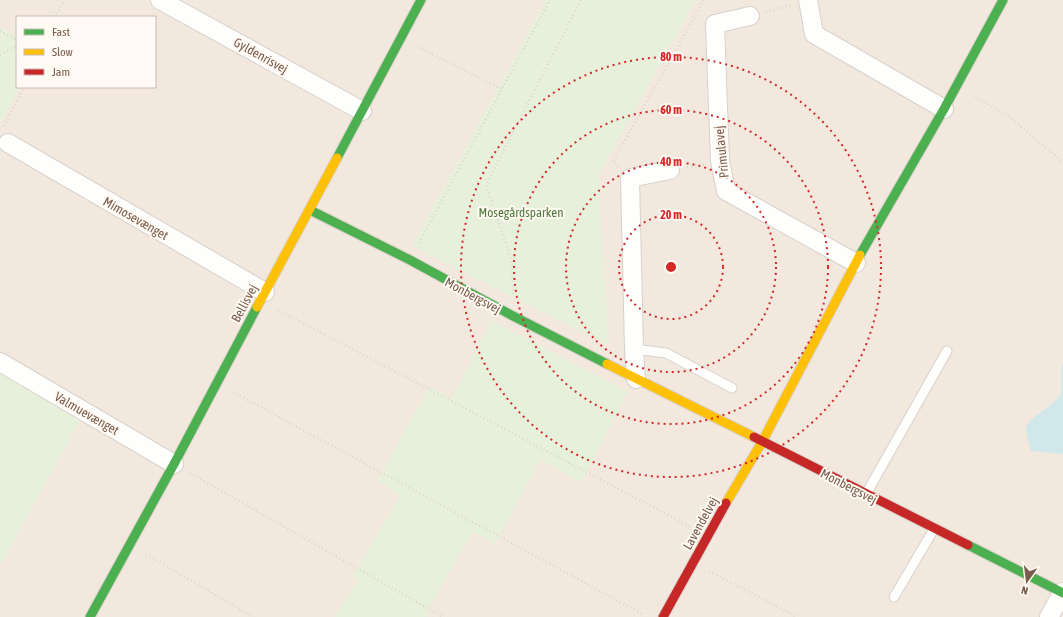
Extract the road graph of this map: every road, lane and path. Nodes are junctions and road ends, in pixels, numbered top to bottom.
1 (65, 0) edge
2 (160, 0) edge
3 (421, 0) edge
4 (550, 0) edge
5 (581, 0) edge
6 (704, 0) edge
7 (1003, 0) edge
8 (808, 1) edge
9 (55, 16) edge
10 (750, 16) joint
11 (0, 31) edge
12 (400, 38) junction
13 (16, 39) edge
14 (16, 46) edge
15 (0, 55) edge
16 (956, 85) junction
17 (24, 88) edge
18 (501, 89) junction
19 (944, 109) junction
20 (362, 111) junction
21 (6, 135) joint
22 (720, 161) junction
23 (1063, 162) edge
24 (670, 170) joint
25 (630, 178) junction
26 (310, 210) junction
27 (410, 260) junction
28 (856, 263) junction
29 (262, 296) junction
30 (513, 316) junction
31 (634, 349) junction
32 (947, 351) dead end
33 (0, 362) edge
34 (636, 379) junction
35 (217, 383) junction
36 (732, 388) dead end
37 (762, 442) junction
38 (174, 464) junction
39 (866, 494) junction
40 (934, 528) junction
41 (707, 536) junction
42 (130, 544) junction
43 (693, 563) junction
44 (1063, 592) edge
45 (894, 597) dead end
46 (90, 617) edge
47 (253, 617) edge
48 (444, 617) edge
49 (648, 617) edge
50 (663, 617) edge
51 (797, 617) edge
52 (1049, 617) edge

1 - 9 path
2 - 20 street, Gyldenrisvej
3 - 12 street, Bellisvej
4 - 18 path
5 - 30 path
6 - 25 path
7 - 16 street
8 - 10 path
8 - 19 street
10 - 22 street, Primulavej
11 - 13 path
12 - 18 path
12 - 20 street, Bellisvej
14 - 15 path
16 - 19 street
16 - 23 path
17 - 21 path
18 - 27 path
19 - 28 street
20 - 26 street, Bellisvej
21 - 29 street, Mimosevænget
22 - 24 path
22 - 28 street, Primulavej
24 - 25 street
25 - 31 street
26 - 27 street, Monbergsvej
26 - 29 street, Bellisvej
27 - 30 street, Monbergsvej
28 - 37 street
29 - 35 street, Bellisvej
29 - 41 path
30 - 34 street, Monbergsvej
31 - 34 street
31 - 36 lane
32 - 39 lane
33 - 38 street, Valmuevænget
34 - 37 street, Monbergsvej
35 - 38 street, Bellisvej
35 - 49 path
37 - 39 street, Monbergsvej
37 - 41 street, Lavendelvej
38 - 42 street, Bellisvej
38 - 48 path
39 - 40 street, Monbergsvej
40 - 44 street, Monbergsvej
40 - 45 lane
41 - 43 street, Lavendelvej
42 - 46 street, Bellisvej
42 - 47 path
43 - 50 street, Lavendelvej
43 - 51 path
44 - 52 street

